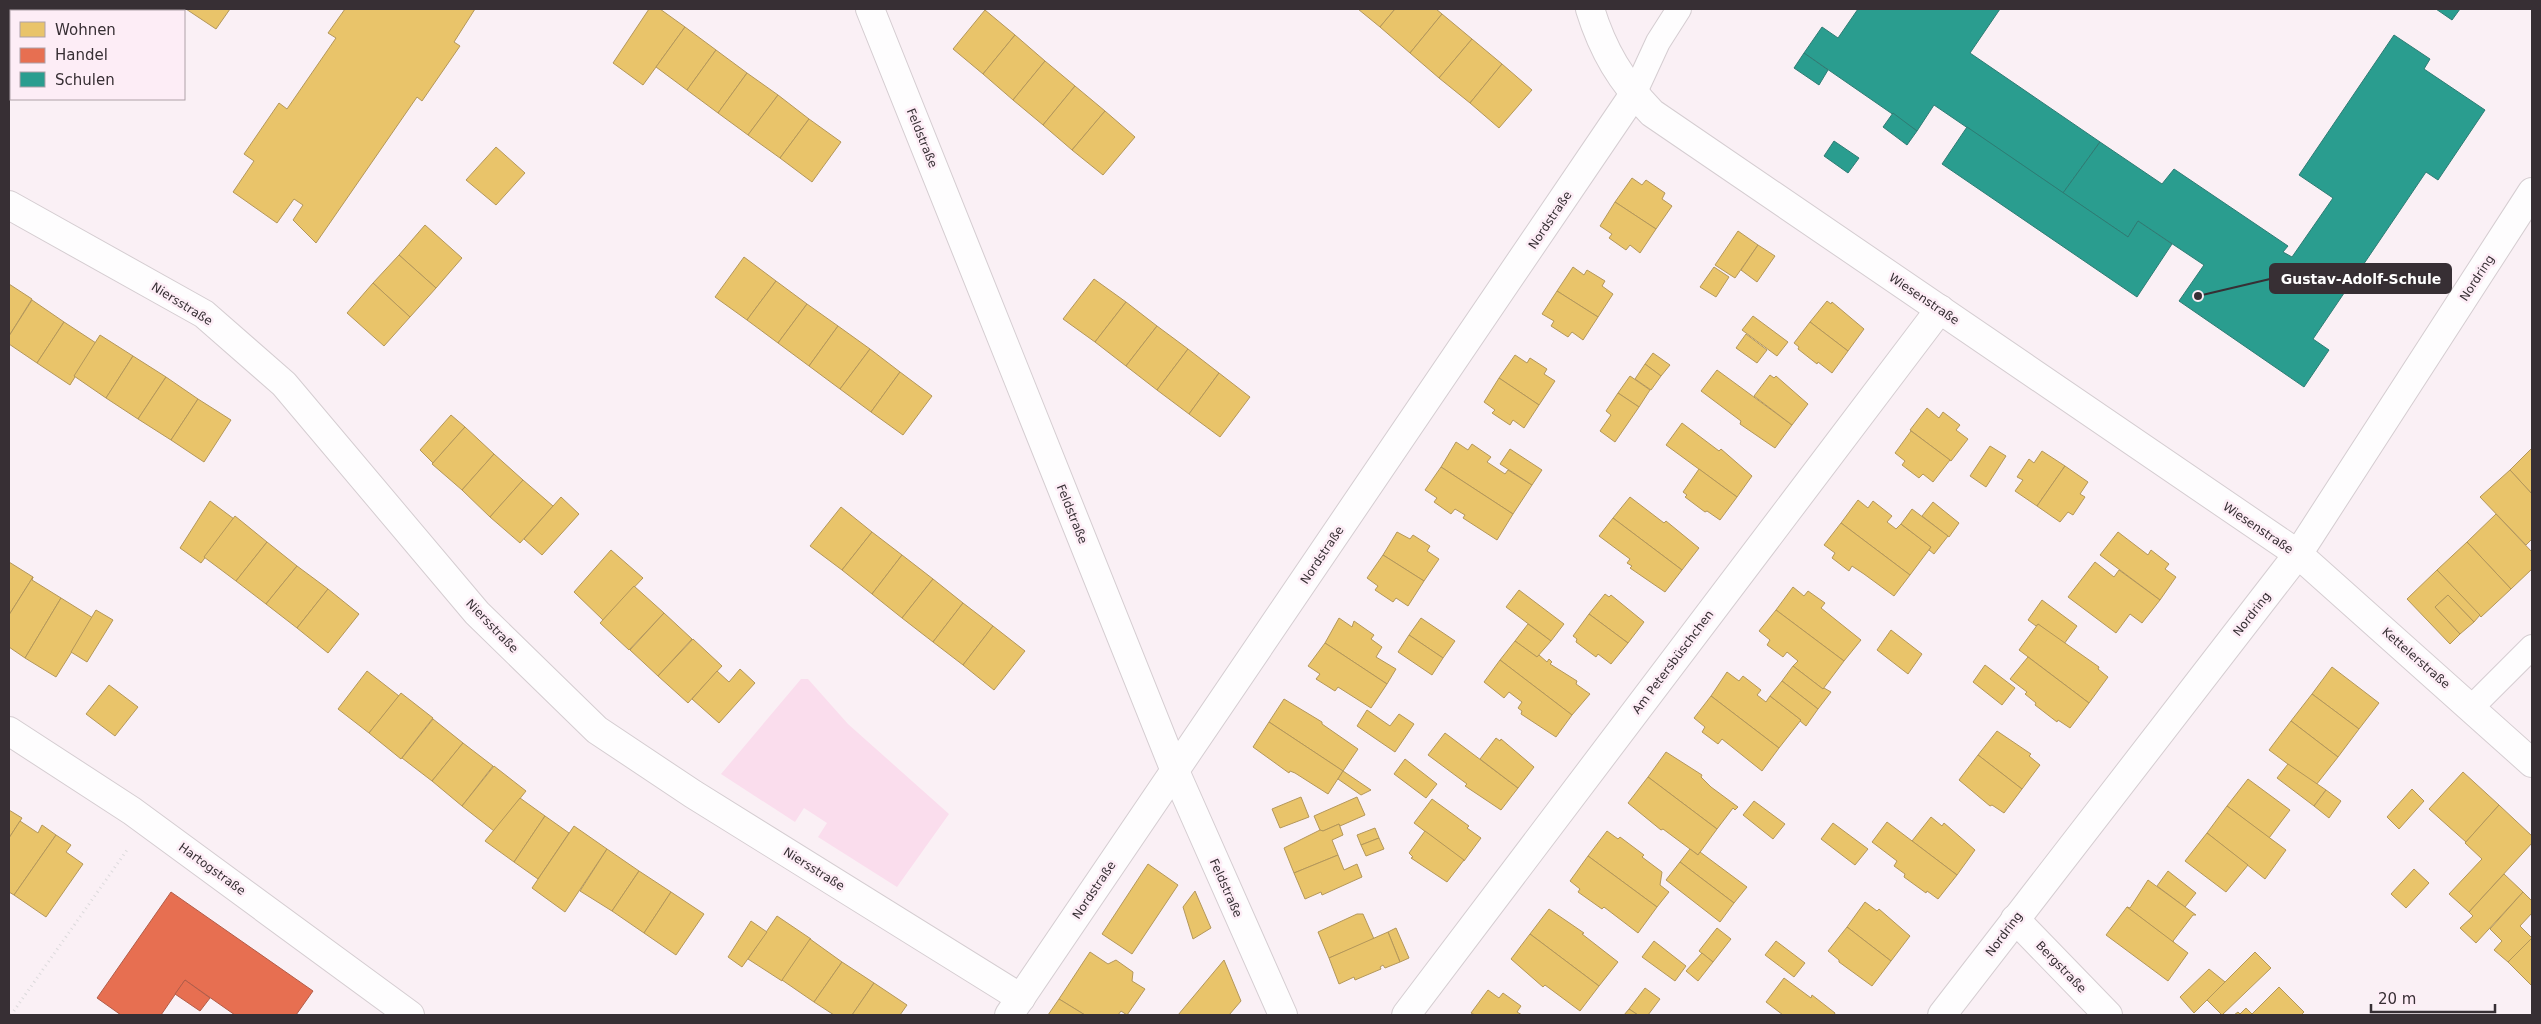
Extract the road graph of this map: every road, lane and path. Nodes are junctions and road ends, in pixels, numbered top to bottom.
1 (870, 9) edge
2 (1590, 9) edge
3 (1679, 9) edge
4 (1634, 94) junction
5 (2532, 192) edge
6 (9, 205) edge
7 (1940, 309) junction
8 (2298, 554) junction
9 (2532, 647) edge
10 (2472, 707) junction
11 (9, 731) edge
12 (2532, 763) edge
13 (1174, 772) junction
14 (147, 822) junction
15 (2015, 919) junction
16 (1015, 1007) edge
17 (399, 1012) edge
18 (11, 1015) edge
19 (1283, 1015) edge
20 (1406, 1015) edge
21 (1942, 1015) edge
22 (2108, 1015) edge

1 - 13 street, Feldstraße
2 - 4 street, Wiesenstraße
3 - 4 lane
4 - 7 street, Wiesenstraße
4 - 13 street, Nordstraße
5 - 8 street, Nordring
6 - 16 street, Niersstraße
7 - 8 street, Wiesenstraße
7 - 20 street, Am Petersbüschchen
8 - 10 street, Kettelerstraße
8 - 15 street, Nordring
9 - 10 lane
10 - 12 street, Kettelerstraße
11 - 14 street, Hartogstraße
13 - 16 street, Nordstraße
13 - 19 street, Feldstraße
14 - 17 street, Hartogstraße
14 - 18 path
15 - 21 street, Nordring
15 - 22 street, Bergstraße

